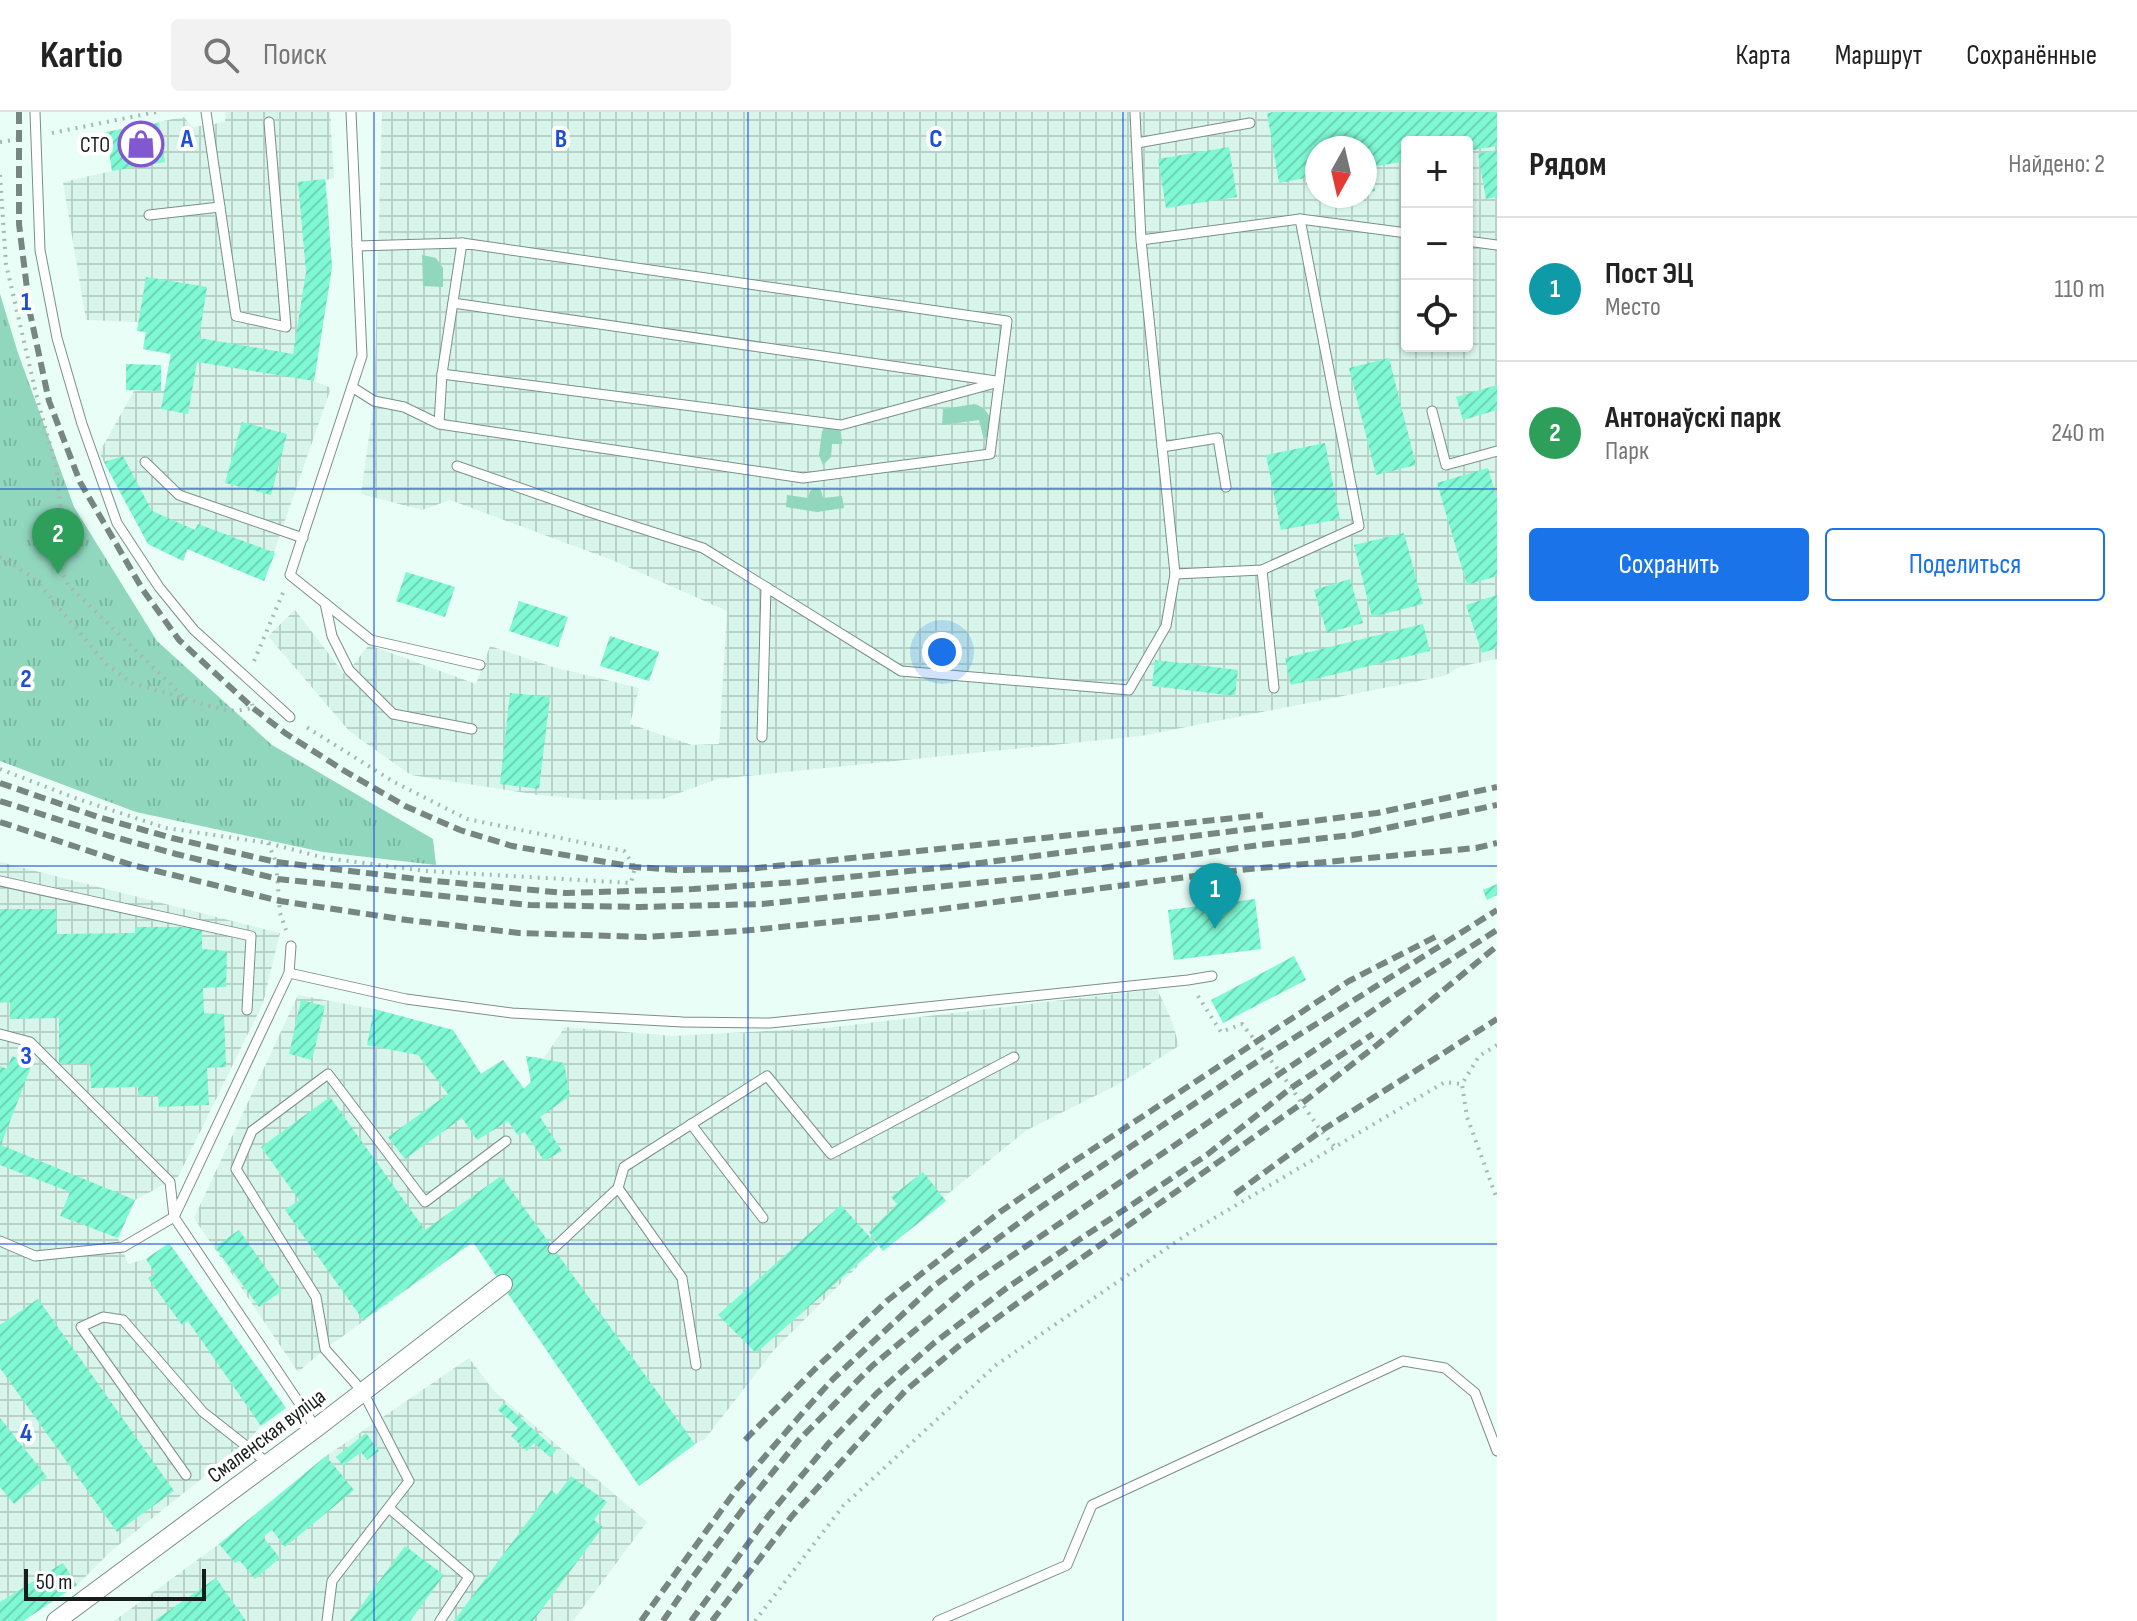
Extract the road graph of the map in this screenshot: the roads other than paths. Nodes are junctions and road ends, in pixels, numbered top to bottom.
1 (35, 112) edge
2 (206, 112) edge
3 (351, 112) edge
4 (1135, 112) edge
5 (269, 122) dead end
6 (1250, 123) dead end
7 (1137, 143) junction
8 (220, 207) junction
9 (149, 215) dead end
10 (1300, 219) junction
11 (1401, 232) edge
12 (1141, 240) junction
13 (1473, 242) edge
14 (462, 243) junction
15 (1497, 245) edge
16 (357, 246) junction
17 (453, 303) junction
18 (442, 374) junction
19 (999, 382) junction
20 (352, 387) junction
21 (1432, 411) dead end
22 (439, 424) junction
23 (1162, 447) junction
24 (1497, 451) edge
25 (145, 462) dead end
26 (457, 466) dead end
27 (1226, 487) dead end
28 (303, 538) junction
29 (1262, 570) junction
30 (1175, 574) junction
31 (766, 587) junction
32 (325, 603) junction
33 (480, 665) dead end
34 (1274, 688) dead end
35 (290, 717) road end
36 (472, 729) dead end
37 (762, 737) dead end
38 (0, 881) edge
39 (291, 946) road end
40 (289, 973) junction
41 (1212, 976) dead end
42 (247, 1010) dead end
43 (0, 1034) edge
44 (1014, 1057) dead end
45 (691, 1124) junction
46 (506, 1141) dead end
47 (618, 1188) junction
48 (174, 1217) junction
49 (763, 1218) dead end
50 (0, 1241) edge
51 (553, 1249) dead end
52 (503, 1284) dead end
53 (696, 1365) dead end
54 (363, 1392) junction
55 (316, 1428) junction
56 (1497, 1451) edge
57 (269, 1464) junction
58 (186, 1475) dead end
59 (389, 1508) junction
60 (56, 1621) edge
61 (327, 1621) edge
62 (440, 1621) edge
63 (938, 1621) edge

1 - 35 lane
2 - 8 lane
3 - 16 lane
4 - 7 lane
5 - 8 lane
6 - 7 lane
7 - 12 lane
8 - 9 lane
10 - 11 lane
10 - 12 lane
10 - 29 lane
12 - 23 lane
13 - 15 lane
14 - 16 lane
14 - 17 lane
14 - 19 lane
16 - 20 lane
17 - 18 lane
17 - 19 lane
18 - 19 lane
18 - 22 lane
19 - 22 lane
20 - 22 lane
20 - 28 lane
21 - 24 lane
23 - 27 lane
23 - 30 lane
25 - 28 lane
26 - 31 lane
28 - 32 lane
29 - 30 lane
29 - 34 lane
30 - 31 lane
31 - 37 lane
32 - 33 lane
32 - 36 lane
38 - 42 lane
39 - 40 lane
40 - 41 lane
40 - 48 lane
43 - 48 lane
44 - 45 lane
45 - 47 lane
45 - 49 lane
46 - 54 lane
47 - 51 lane
47 - 53 lane
48 - 50 lane
48 - 55 lane
52 - 54 street, Смаленская вуліца
54 - 55 street, Смаленская вуліца
54 - 59 lane
55 - 57 street, Смаленская вуліца
56 - 63 lane
57 - 58 lane
57 - 60 street, Смаленская вуліца
59 - 61 lane
59 - 62 lane

